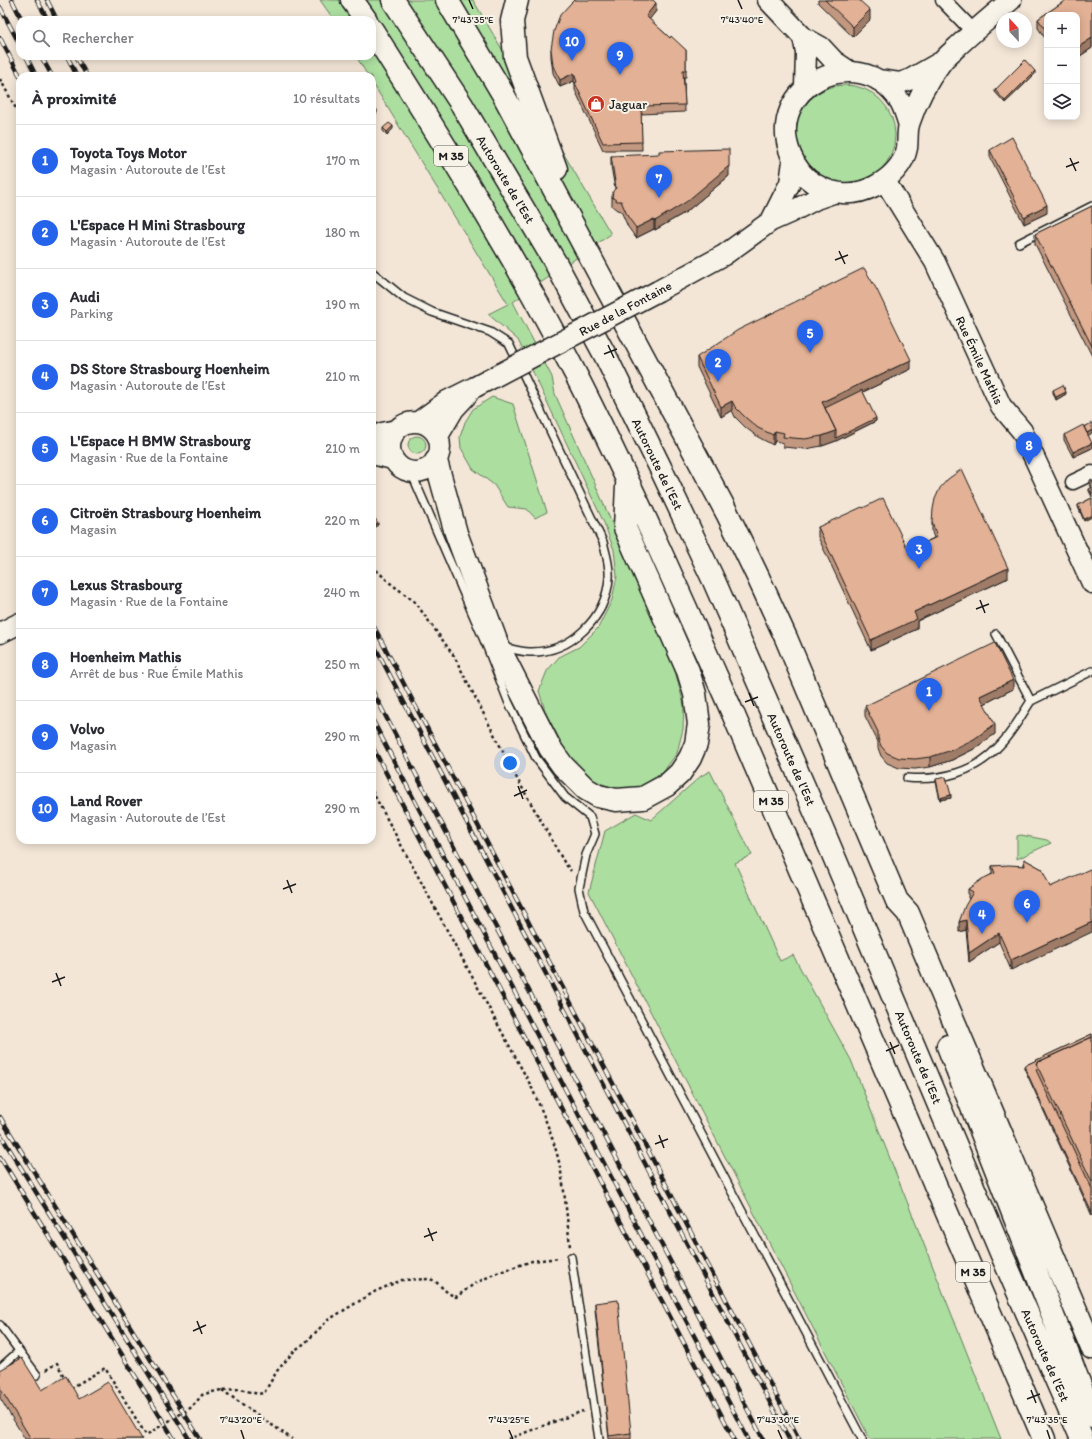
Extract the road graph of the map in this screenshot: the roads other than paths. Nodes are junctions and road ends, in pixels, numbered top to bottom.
1 (352, 0) edge
2 (393, 0) edge
3 (447, 0) edge
4 (517, 0) edge
5 (768, 0) edge
6 (943, 0) edge
7 (1011, 0) edge
8 (363, 16) edge
9 (973, 32) junction
10 (376, 36) edge
11 (804, 36) junction
12 (942, 61) junction
13 (849, 71) junction
14 (877, 80) junction
15 (805, 87) junction
16 (908, 125) junction
17 (793, 161) junction
18 (885, 181) junction
19 (836, 192) junction
20 (1092, 206) edge
21 (771, 221) junction
22 (1019, 243) dead end
23 (584, 245) junction
24 (376, 275) edge
25 (475, 387) junction
26 (418, 422) junction
27 (397, 430) junction
28 (438, 436) junction
29 (376, 437) edge
30 (376, 455) edge
31 (393, 459) junction
32 (436, 461) junction
33 (411, 472) junction
34 (1092, 473) edge
35 (627, 482) junction
36 (1073, 482) dead end
37 (1092, 583) edge
38 (16, 625) edge
39 (0, 634) edge
40 (996, 634) dead end
41 (492, 646) junction
42 (1092, 671) edge
43 (1031, 701) junction
44 (907, 778) dead end
45 (897, 901) junction
46 (571, 1257) road end
47 (0, 1325) edge
48 (1092, 1348) edge
49 (19, 1351) junction
50 (0, 1368) edge
51 (37, 1375) road end
52 (1092, 1416) edge
53 (1038, 1433) edge
54 (599, 1439) edge
55 (862, 1439) edge
56 (1082, 1439) edge

1 - 8 highway
2 - 56 highway, Autoroute de l’Est / M 35
3 - 23 highway
4 - 23 highway
5 - 11 street
6 - 9 street
7 - 9 street, Rue de la Fontaine
9 - 12 street, Rue de la Fontaine
10 - 35 highway, M 35
11 - 13 street
11 - 15 street
12 - 14 street, Rue de la Fontaine
12 - 16 street, Rue de la Fontaine
13 - 14 street, Rue de la Fontaine
13 - 15 street, Rue de la Fontaine
14 - 16 street, Rue de la Fontaine
15 - 17 street, Rue de la Fontaine
16 - 18 street, Rue de la Fontaine
17 - 19 street, Rue de la Fontaine
17 - 21 street, Rue de la Fontaine
18 - 19 street, Rue de la Fontaine
18 - 37 street, Rue Émile Mathis
19 - 21 street, Rue de la Fontaine
20 - 22 lane
21 - 25 street, Rue de la Fontaine, bridge
23 - 45 highway
24 - 41 lane
25 - 26 street, Rue de la Fontaine
25 - 28 street, Rue de la Fontaine
26 - 27 street, Rue de la Fontaine
26 - 28 street
27 - 29 street, Rue de la Fontaine
27 - 31 street
28 - 32 street, Rue de la Fontaine
30 - 31 street
31 - 33 street
32 - 33 street
32 - 41 highway
33 - 41 lane
34 - 36 street
35 - 41 highway
35 - 53 highway, M 35
38 - 39 street
40 - 43 lane
41 - 55 lane
42 - 43 lane
43 - 44 lane
45 - 48 highway
45 - 52 highway
46 - 54 lane
47 - 49 lane
49 - 50 lane
49 - 51 lane

